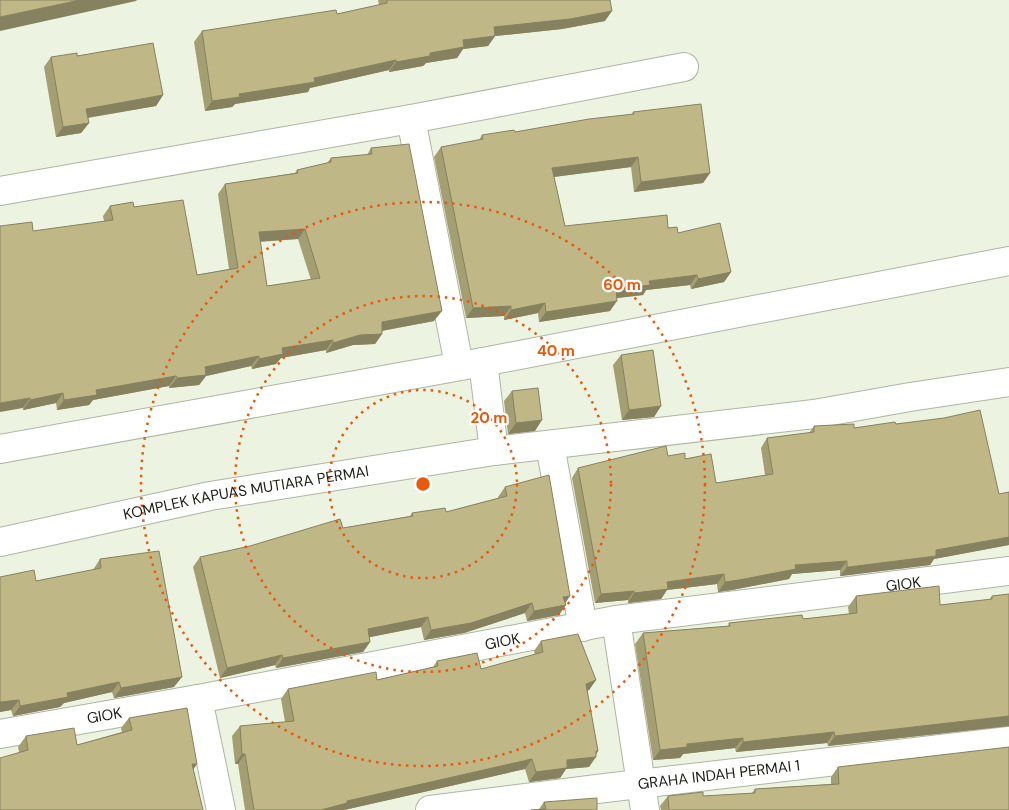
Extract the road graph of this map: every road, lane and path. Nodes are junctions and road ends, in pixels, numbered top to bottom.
1 (684, 67) dead end
2 (410, 119) junction
3 (0, 191) edge
4 (1009, 261) edge
5 (471, 363) junction
6 (1009, 382) edge
7 (550, 445) junction
8 (0, 449) edge
9 (494, 451) junction
10 (0, 542) edge
11 (1009, 571) edge
12 (616, 620) junction
13 (583, 627) junction
14 (198, 699) junction
15 (0, 734) edge
16 (1009, 741) edge
17 (643, 797) edge
18 (221, 810) edge
19 (430, 810) edge

1 - 2 street
2 - 3 street
2 - 5 street
4 - 5 street
5 - 8 street
5 - 9 street
6 - 7 street, KOMPLEK KAPUAS MUTIARA PERMAI
7 - 9 street, KOMPLEK KAPUAS MUTIARA PERMAI
7 - 13 street
9 - 10 street, KOMPLEK KAPUAS MUTIARA PERMAI
11 - 12 street, GIOK
12 - 13 street, GIOK
12 - 17 street
13 - 14 street, GIOK
14 - 15 street, GIOK
14 - 18 street
16 - 17 street, GRAHA INDAH PERMAI 1
17 - 19 street, GRAHA INDAH PERMAI 1

